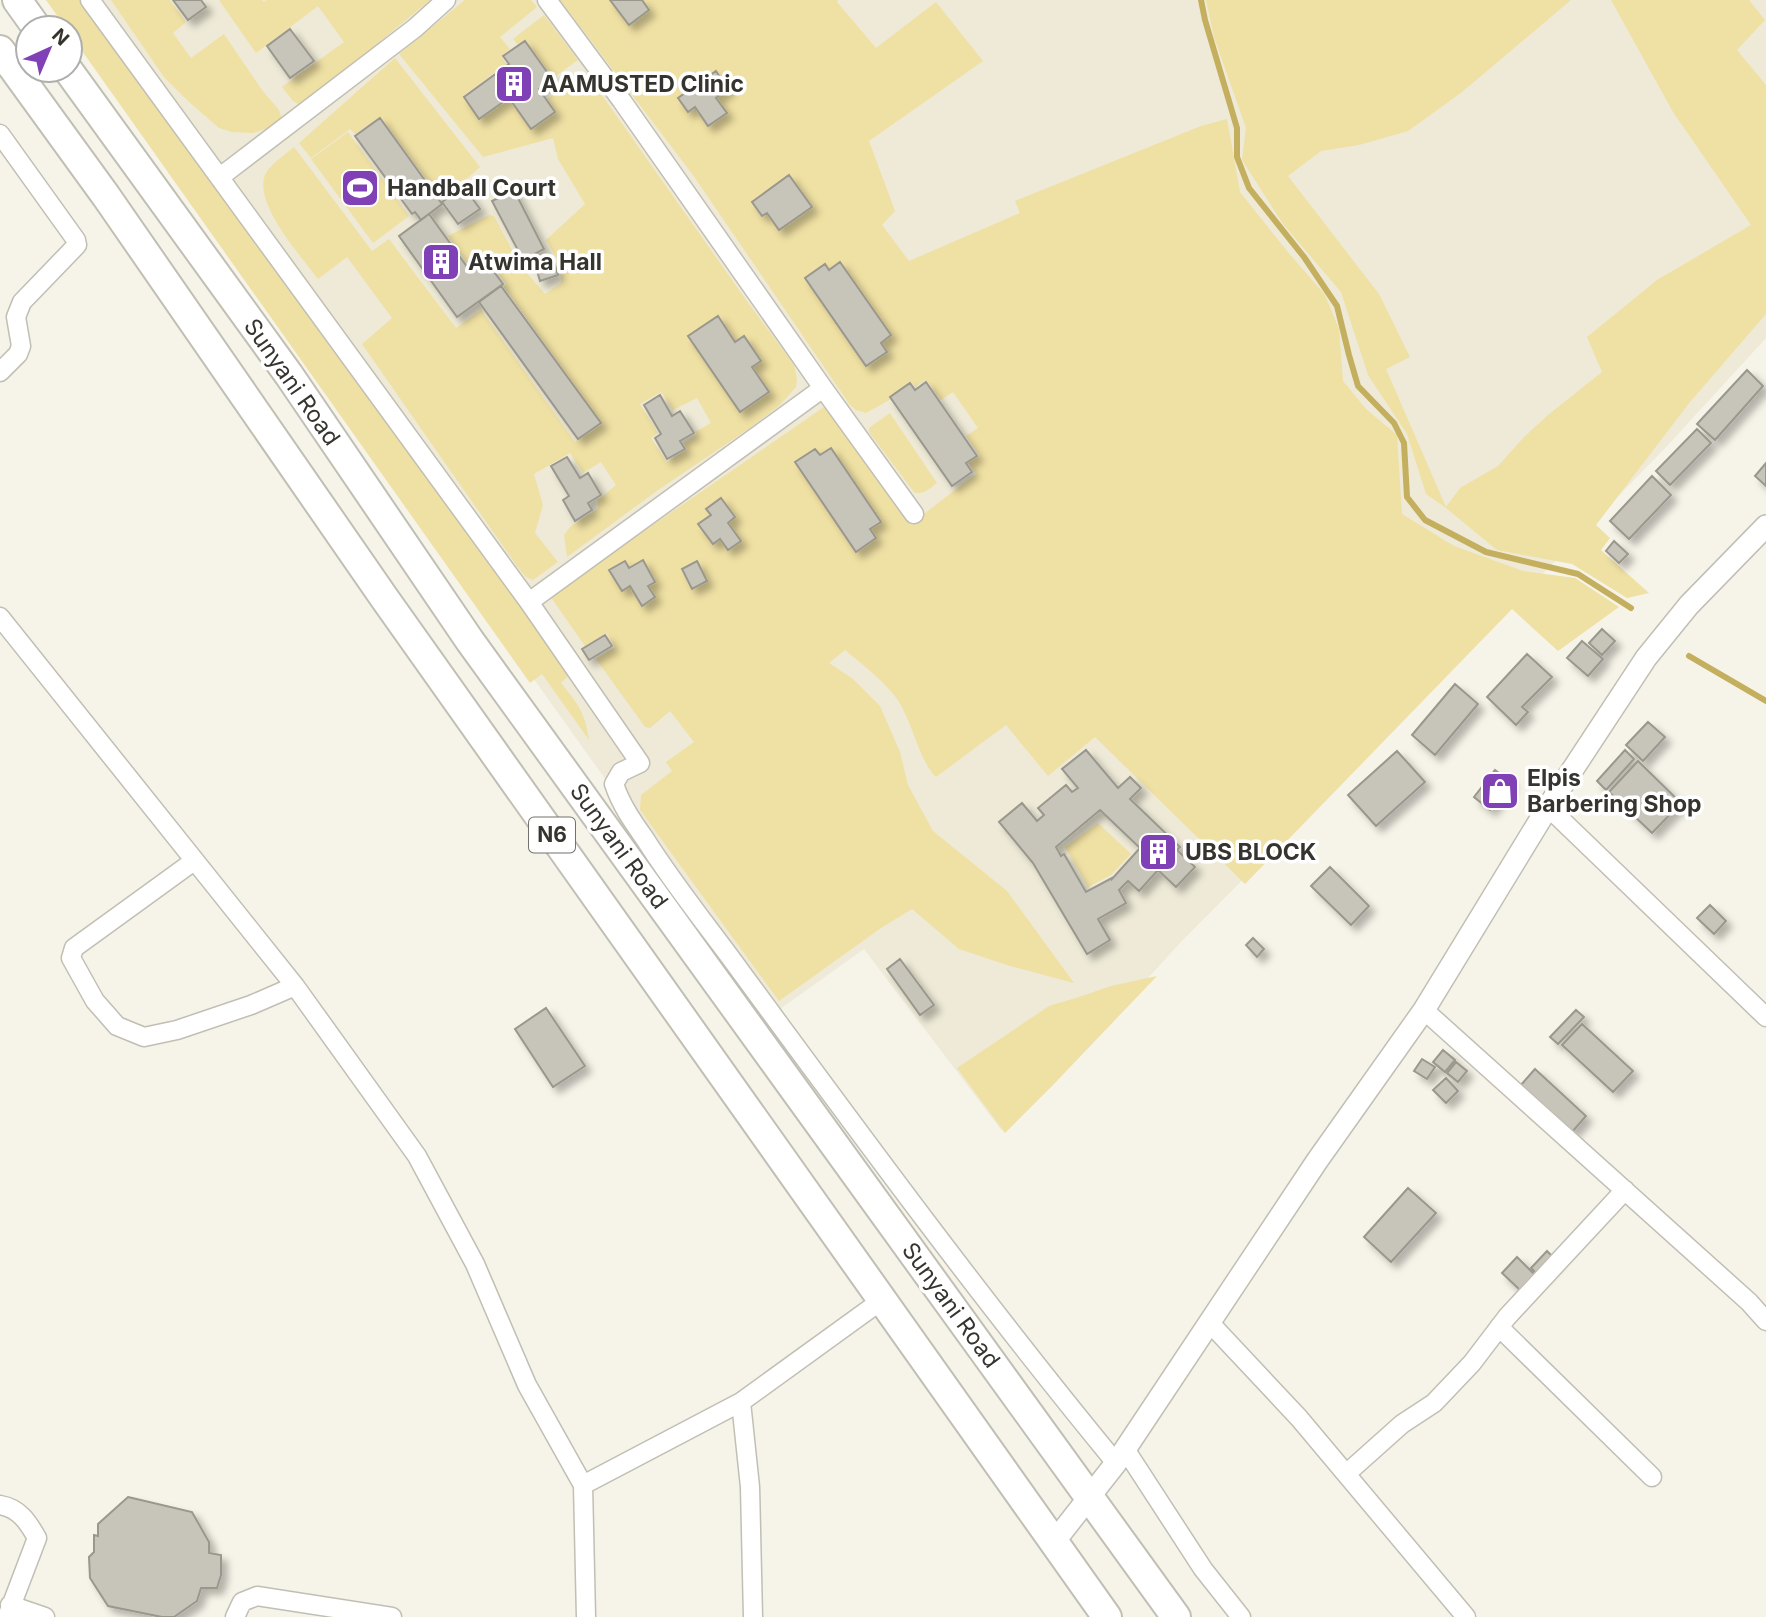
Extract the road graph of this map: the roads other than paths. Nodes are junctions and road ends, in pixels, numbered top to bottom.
1 (90, 0) edge
2 (446, 0) edge
3 (547, 0) edge
4 (0, 50) edge
5 (78, 84) edge
6 (113, 133) junction
7 (0, 134) edge
8 (220, 177) junction
9 (106, 196) junction
10 (0, 372) edge
11 (822, 388) junction
12 (914, 514) dead end
13 (1766, 526) edge
14 (529, 602) junction
15 (0, 617) edge
16 (1548, 807) junction
17 (194, 860) junction
18 (295, 986) junction
19 (1424, 1010) junction
20 (1766, 1017) edge
21 (1625, 1190) junction
22 (882, 1300) junction
23 (1766, 1321) edge
24 (1209, 1322) junction
25 (1499, 1327) junction
26 (741, 1402) junction
27 (1121, 1456) junction
28 (1346, 1474) junction
29 (1652, 1477) dead end
30 (583, 1485) junction
31 (1090, 1496) junction
32 (0, 1505) edge
33 (1054, 1542) junction
34 (9, 1611) edge
35 (46, 1617) edge
36 (235, 1617) edge
37 (392, 1617) edge
38 (586, 1617) edge
39 (753, 1617) edge
40 (1107, 1617) edge
41 (1176, 1617) edge
42 (1241, 1617) edge
43 (1466, 1617) edge

1 - 8 street
2 - 8 street
3 - 11 street
4 - 9 main road, N6
5 - 6 main road, Sunyani Road / N6
6 - 9 main road
6 - 31 main road, Sunyani Road / N6
7 - 10 street
8 - 14 street
9 - 22 main road, N6
11 - 12 street
11 - 14 street
13 - 16 street
14 - 27 street
15 - 17 street
16 - 19 street
16 - 20 street
17 - 18 street
17 - 18 street
18 - 30 street
19 - 21 street
19 - 24 street
21 - 23 street
21 - 25 street
22 - 26 street
22 - 33 main road, N6
24 - 27 street
24 - 28 street
25 - 28 street
25 - 29 street
26 - 30 street
26 - 39 street
27 - 31 street
27 - 42 street
28 - 43 street
30 - 38 street
31 - 33 street
31 - 41 main road, Sunyani Road / N6
32 - 34 street
33 - 40 main road, N6
34 - 35 street
36 - 37 street

